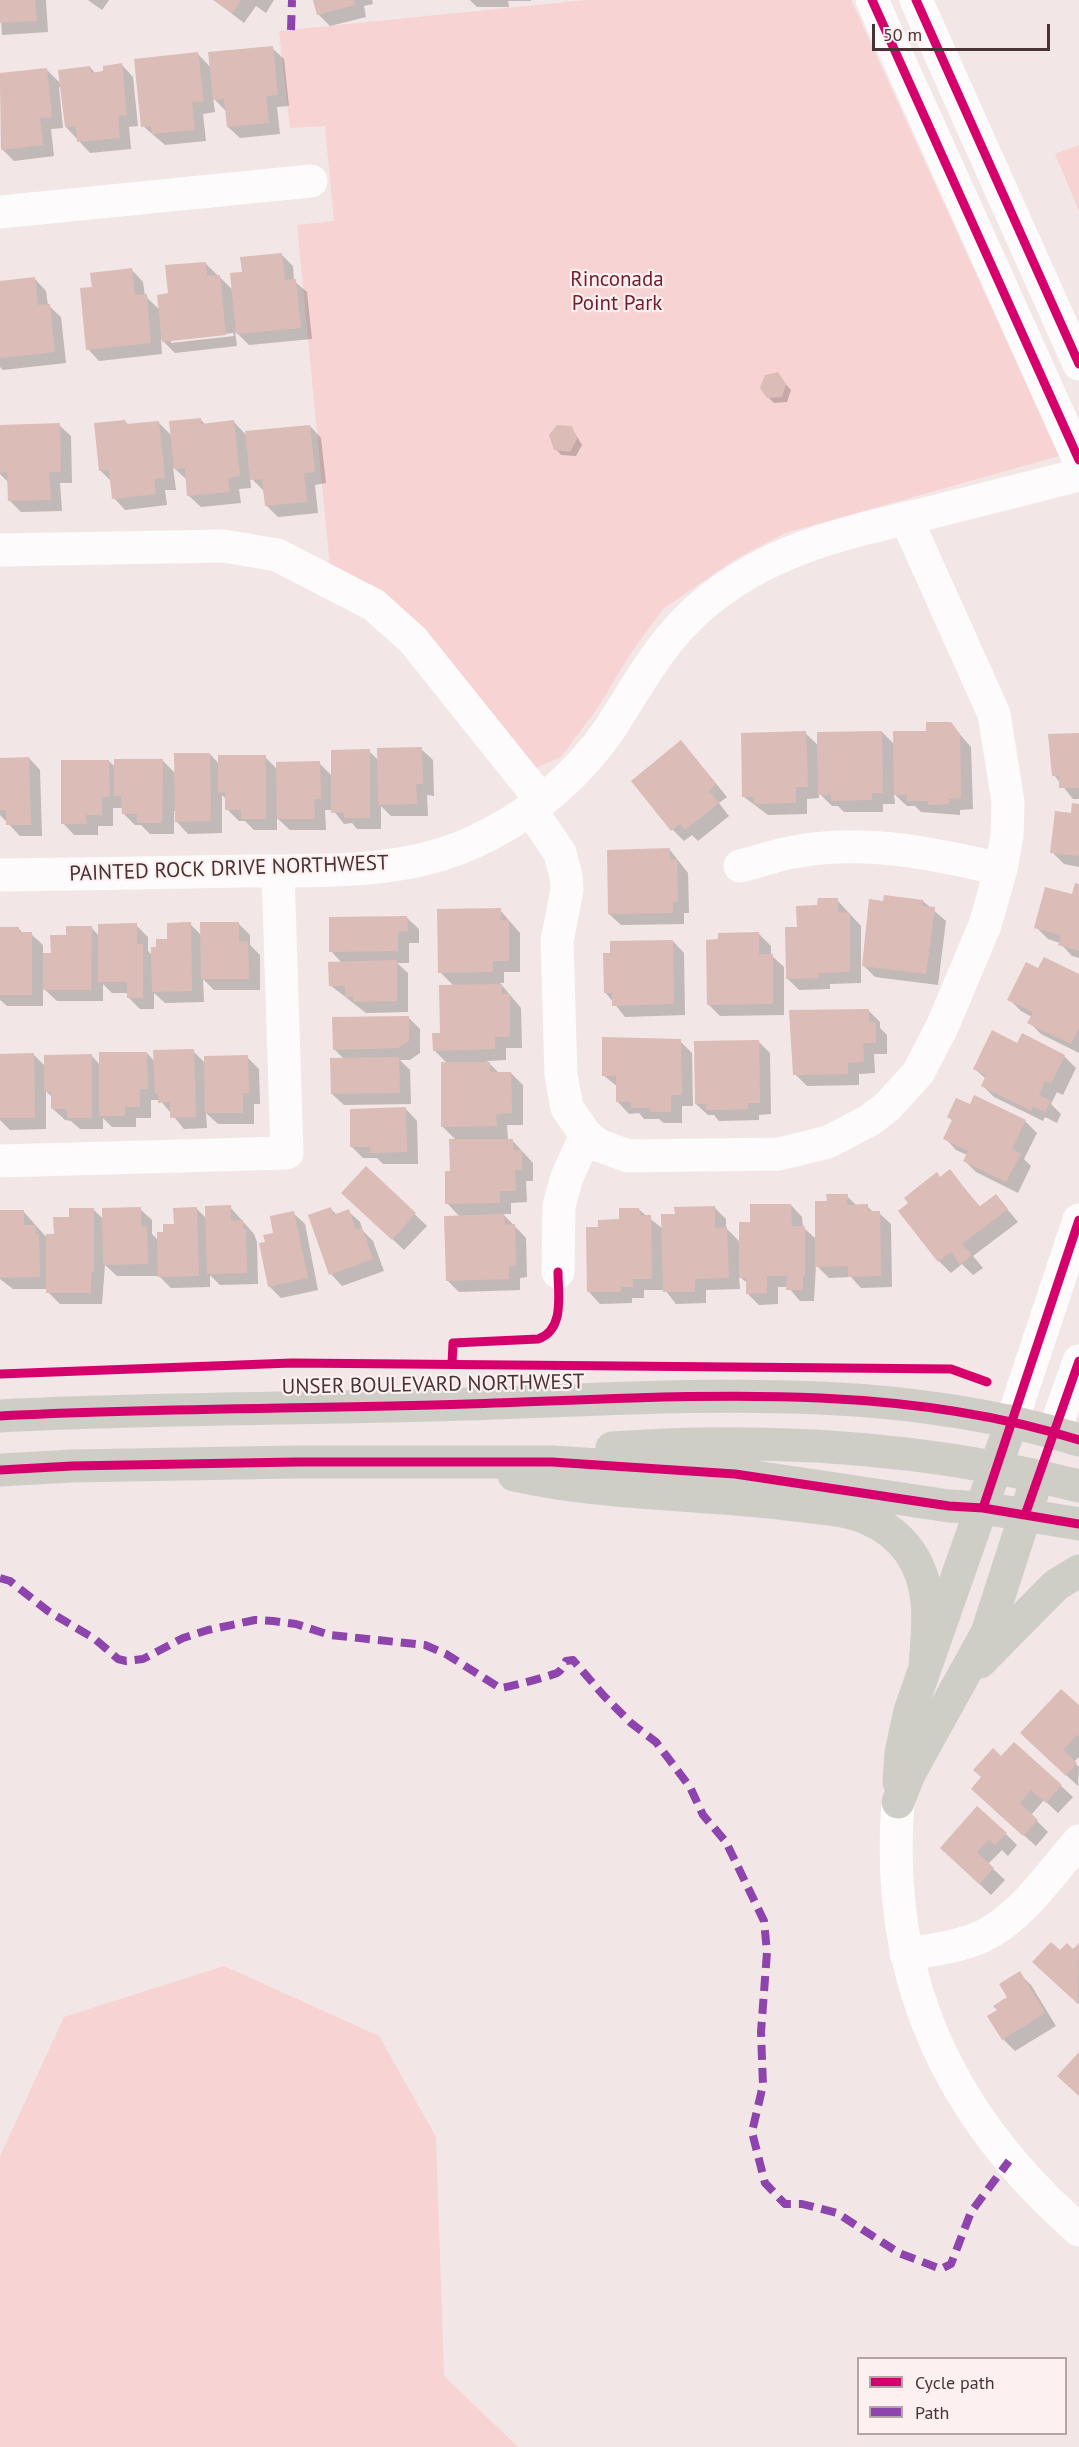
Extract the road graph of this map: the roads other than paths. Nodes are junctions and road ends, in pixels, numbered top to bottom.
1 (872, 0) edge
2 (916, 0) edge
3 (311, 180) dead end
4 (0, 212) edge
5 (1077, 354) edge
6 (1036, 365) junction
7 (1079, 460) edge
8 (1079, 475) edge
9 (906, 518) junction
10 (0, 550) edge
11 (536, 805) junction
12 (740, 866) dead end
13 (1001, 869) junction
14 (278, 871) junction
15 (0, 875) edge
16 (586, 1135) junction
17 (0, 1161) edge
18 (1079, 1220) edge
19 (558, 1272) dead end
20 (1079, 1361) edge
21 (0, 1416) edge
22 (1012, 1420) junction
23 (1067, 1436) edge
24 (457, 1462) junction
25 (552, 1462) junction
26 (996, 1468) junction
27 (0, 1470) edge
28 (1038, 1476) junction
29 (1079, 1486) edge
30 (983, 1508) junction
31 (1025, 1515) junction
32 (1079, 1524) edge
33 (1079, 1571) edge
34 (925, 1666) junction
35 (962, 1680) junction
36 (898, 1802) junction
37 (1079, 1841) edge
38 (906, 1954) junction
39 (1075, 2217) edge

1 - 6 street
2 - 5 street
3 - 4 street
5 - 6 street
6 - 7 street
8 - 9 street, PAINTED ROCK DRIVE NORTHWEST
9 - 11 street, PAINTED ROCK DRIVE NORTHWEST
9 - 13 street
10 - 11 street
11 - 14 street, PAINTED ROCK DRIVE NORTHWEST
11 - 16 street
12 - 13 street
13 - 16 street
14 - 15 street, PAINTED ROCK DRIVE NORTHWEST
14 - 17 street
16 - 19 street
18 - 22 street
20 - 23 street
21 - 22 main road, UNSER BOULEVARD NORTHWEST
22 - 23 main road, UNSER BOULEVARD NORTHWEST
22 - 26 main road
23 - 28 main road
24 - 25 main road
24 - 27 main road
24 - 34 main road
25 - 26 main road
25 - 30 main road
26 - 28 main road
26 - 30 main road
28 - 29 main road
28 - 31 main road
30 - 31 main road
30 - 34 main road
31 - 32 main road
31 - 35 main road
33 - 35 main road
34 - 36 main road
35 - 36 main road
36 - 38 street
37 - 38 street
38 - 39 street

